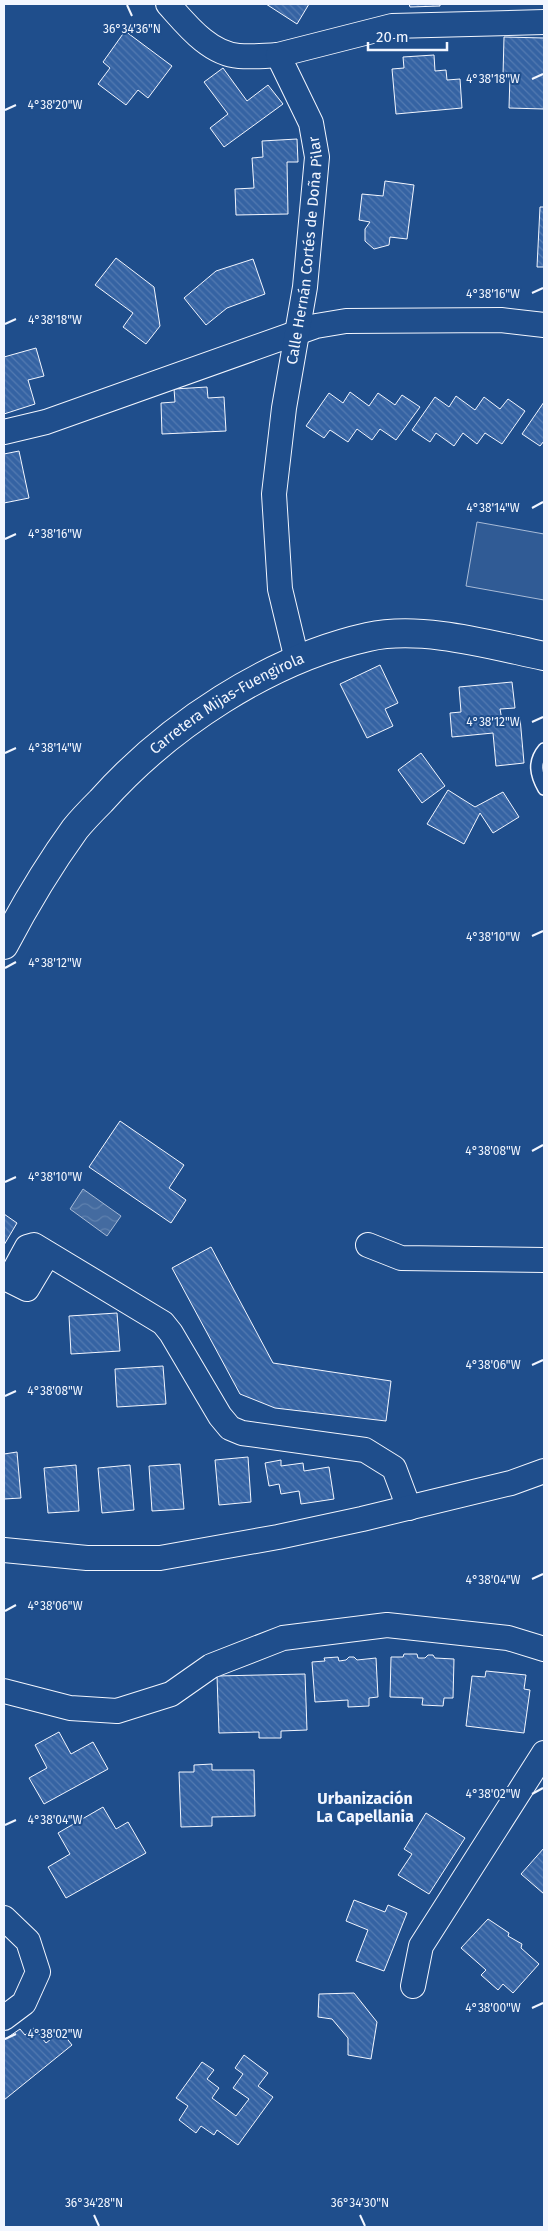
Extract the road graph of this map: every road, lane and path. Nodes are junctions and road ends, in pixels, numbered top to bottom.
1 (168, 4) edge
2 (544, 22) edge
3 (278, 55) junction
4 (544, 325) edge
5 (297, 333) junction
6 (4, 432) edge
7 (544, 656) edge
8 (297, 660) junction
9 (544, 749) edge
10 (544, 789) edge
11 (4, 945) edge
12 (368, 1245) dead end
13 (48, 1254) dead end
14 (544, 1260) edge
15 (544, 1471) edge
16 (409, 1508) junction
17 (4, 1550) edge
18 (544, 1649) edge
19 (4, 1691) edge
20 (544, 1753) edge
21 (4, 1918) edge
22 (413, 1986) dead end
23 (4, 2018) edge

1 - 3 street
2 - 3 street
3 - 5 street, Calle Hernán Cortés de Doña Pilar
4 - 5 street
5 - 6 street
5 - 8 street, Calle Hernán Cortés de Doña Pilar
7 - 8 main road, Carretera Mijas-Fuengirola
8 - 11 main road, Carretera Mijas-Fuengirola
9 - 10 lane
12 - 14 street
13 - 16 street
15 - 16 street
16 - 17 street
18 - 19 street
20 - 22 street
21 - 23 street

